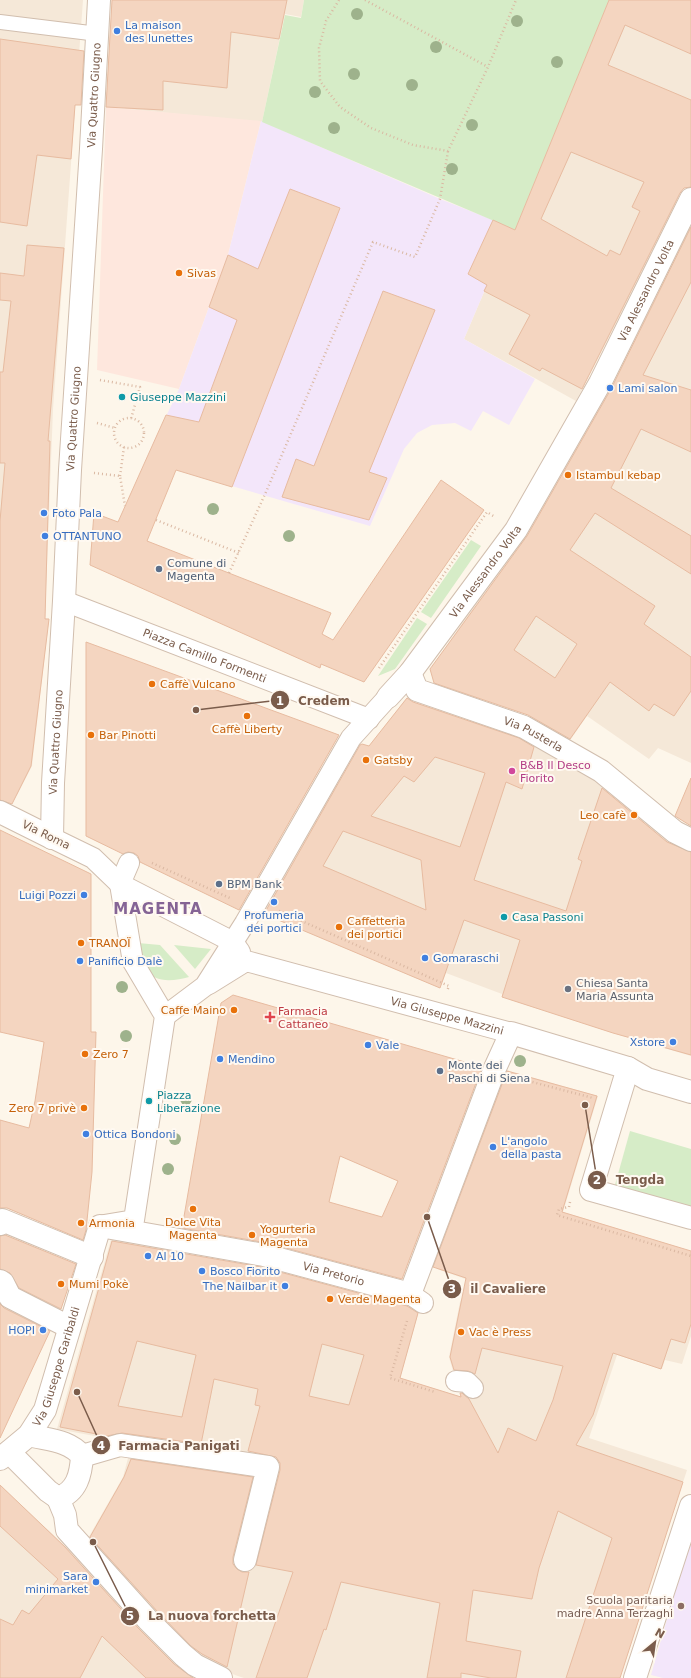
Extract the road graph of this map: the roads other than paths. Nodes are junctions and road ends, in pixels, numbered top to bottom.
1 (99, 0) edge
2 (0, 22) edge
3 (98, 34) junction
4 (691, 199) edge
5 (64, 601) junction
6 (410, 673) junction
7 (388, 697) joint
8 (369, 718) junction
9 (0, 812) edge
10 (52, 838) junction
11 (691, 840) edge
12 (138, 862) road end
13 (120, 884) junction
14 (233, 942) junction
15 (246, 961) junction
16 (205, 986) junction
17 (165, 1016) junction
18 (511, 1034) junction
19 (628, 1068) junction
20 (691, 1092) edge
21 (691, 1218) edge
22 (0, 1224) edge
23 (100, 1226) junction
24 (92, 1257) junction
25 (0, 1281) edge
26 (69, 1327) junction
27 (29, 1436) junction
28 (4, 1455) edge
29 (82, 1456) junction
30 (58, 1498) junction
31 (691, 1506) edge
32 (245, 1560) dead end
33 (221, 1678) edge
34 (634, 1678) edge

1 - 3 street, Via Quattro Giugno
2 - 3 lane
3 - 5 street, Via Quattro Giugno
4 - 6 street, Via Alessandro Volta
5 - 8 street, Piazza Camillo Formenti
5 - 10 street, Via Quattro Giugno
6 - 7 street, Via Alessandro Volta
6 - 11 street, Via Pusterla
7 - 8 street, Via Alessandro Volta
8 - 14 street, Via Alessandro Volta
9 - 10 street, Via Roma
10 - 13 street, Via Roma
12 - 13 street
13 - 14 street
13 - 17 street
14 - 15 street
14 - 16 street
15 - 16 street
15 - 18 street, Via Giuseppe Mazzini
16 - 17 street
17 - 23 street
18 - 19 street, Via Giuseppe Mazzini
18 - 23 street, Via Pretorio
19 - 20 street, Via Giuseppe Mazzini
19 - 21 street
22 - 24 street
23 - 24 street, Via Giuseppe Garibaldi
24 - 26 street, Via Giuseppe Garibaldi
25 - 26 street
26 - 27 street, Via Giuseppe Garibaldi
27 - 28 street, Via Giuseppe Garibaldi
27 - 29 street
28 - 30 street
29 - 30 street
29 - 32 street
30 - 33 street
31 - 34 street

